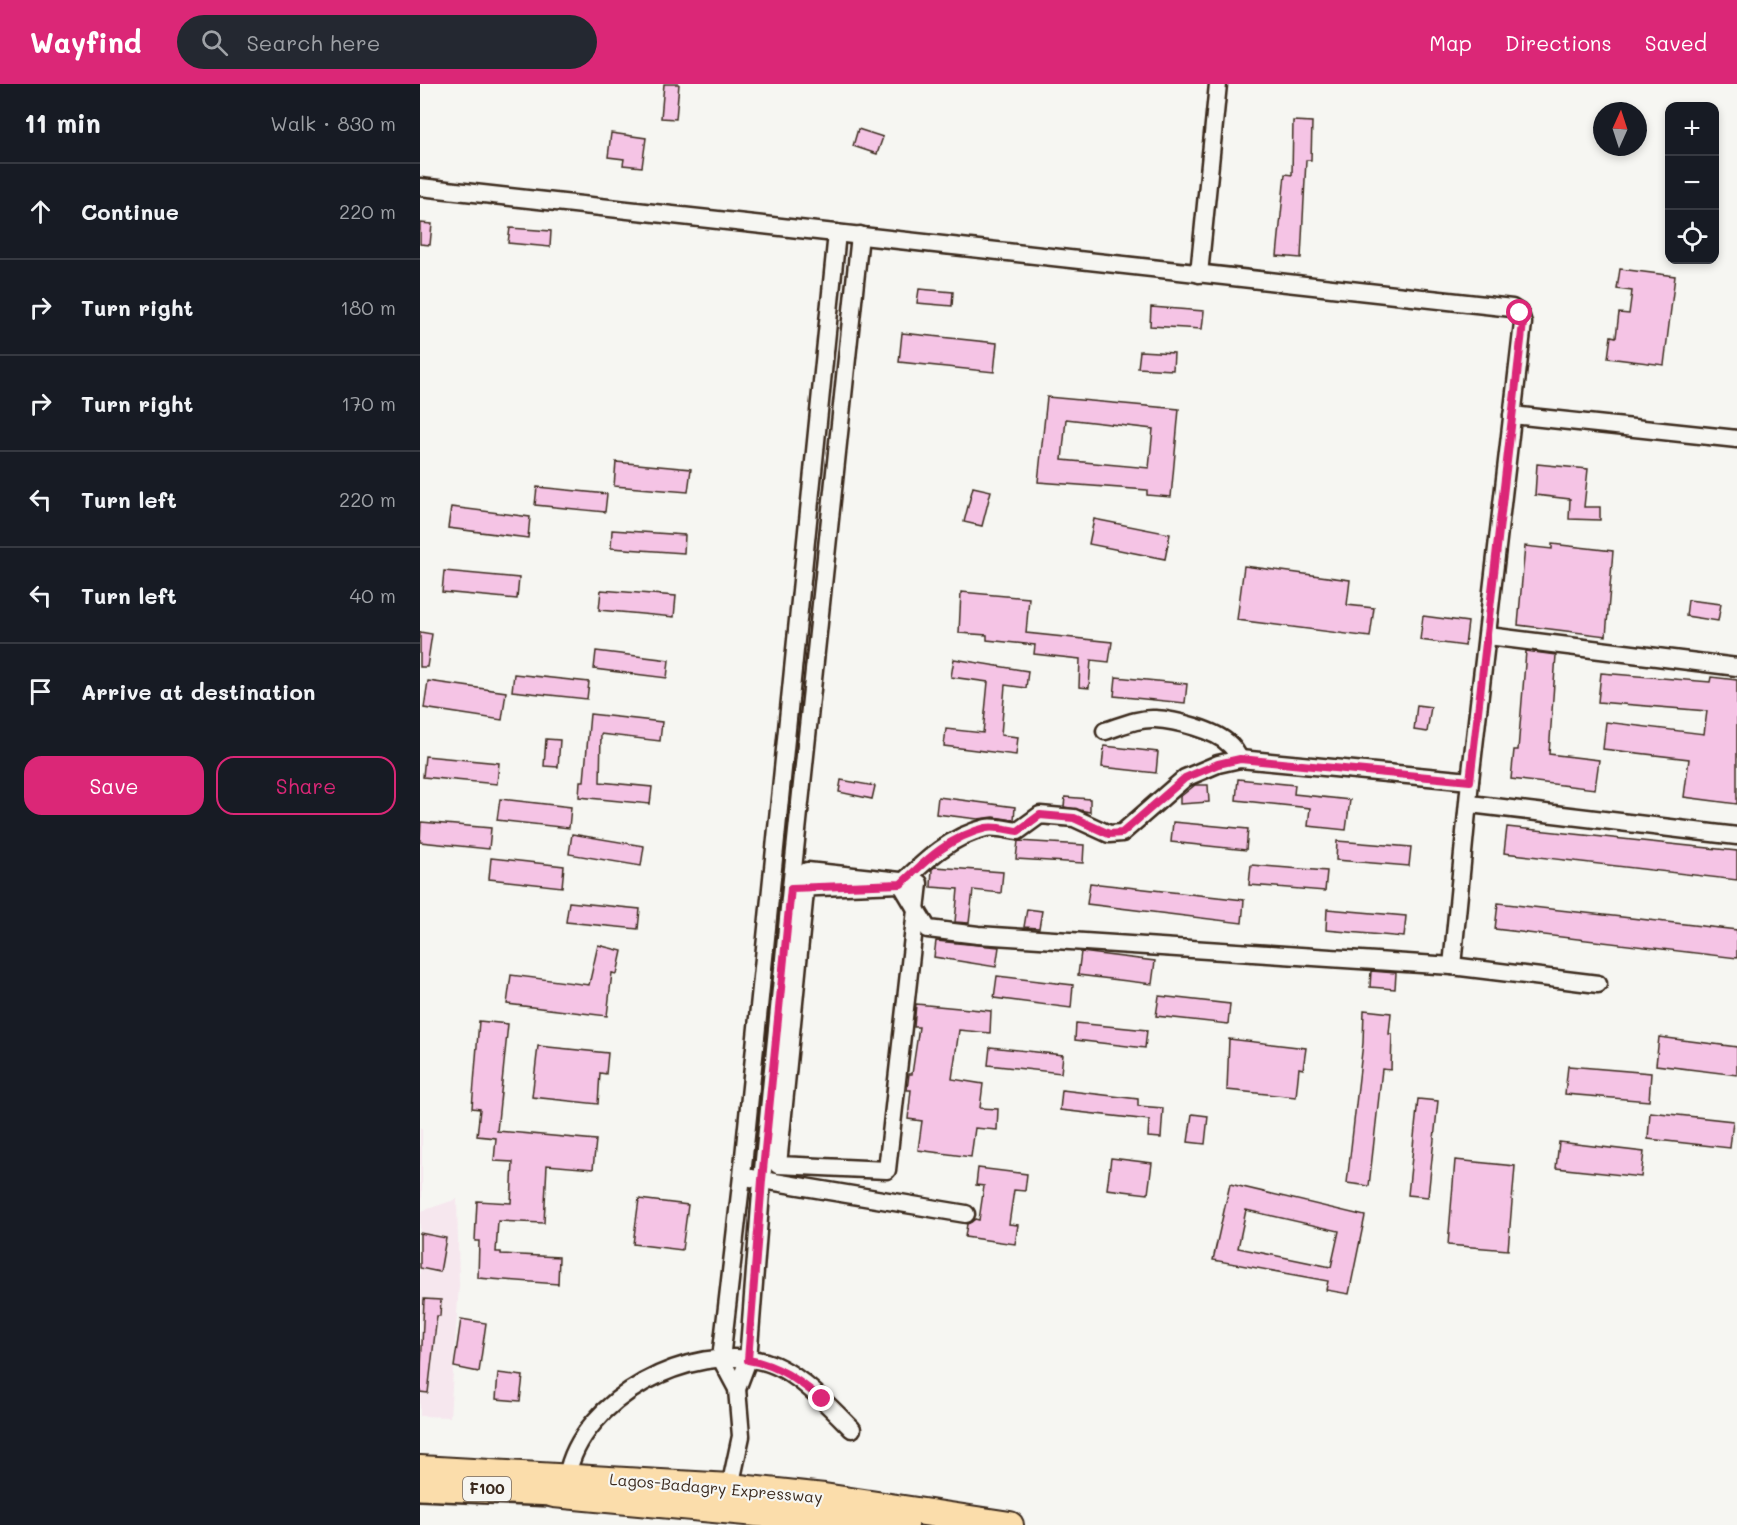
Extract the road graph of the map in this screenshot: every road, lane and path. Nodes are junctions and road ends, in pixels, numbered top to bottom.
1 (1218, 84) edge
2 (420, 187) edge
3 (837, 232) junction
4 (860, 235) junction
5 (1198, 274) junction
6 (1512, 415) junction
7 (1737, 439) edge
8 (1488, 636) junction
9 (1737, 667) edge
10 (1105, 731) dead end
11 (1240, 759) junction
12 (1470, 781) junction
13 (1470, 804) junction
14 (1737, 836) edge
15 (901, 884) junction
16 (791, 888) junction
17 (1452, 966) junction
18 (1599, 984) dead end
19 (778, 1165) joint
20 (742, 1176) junction
21 (762, 1180) junction
22 (966, 1214) dead end
23 (721, 1359) junction
24 (748, 1360) junction
25 (736, 1389) junction
26 (852, 1429) dead end
27 (420, 1469) edge
28 (560, 1484) junction
29 (420, 1486) edge
30 (730, 1487) junction
31 (903, 1525) edge
32 (1010, 1525) edge

1 - 5 street
2 - 3 street
3 - 4 street
3 - 20 street
4 - 5 street
4 - 16 street
5 - 6 street
6 - 7 street
6 - 8 street
8 - 9 street
8 - 12 street
10 - 11 street
11 - 12 street
11 - 15 street
12 - 13 street
13 - 14 street
13 - 17 street
15 - 16 street
15 - 17 street
16 - 21 street
17 - 18 street
19 - 19 street
20 - 21 street
20 - 23 street
21 - 22 street
21 - 24 street
23 - 24 street
23 - 25 street
23 - 28 street
24 - 25 street
24 - 26 street
25 - 30 street
27 - 28 main road, Lagos-Badagry Expressway
28 - 29 highway, Lagos-Badagry Expressway / F100
28 - 30 main road, Lagos-Badagry Expressway
28 - 31 highway, Lagos-Badagry Expressway / F100
30 - 32 main road, Lagos-Badagry Expressway

